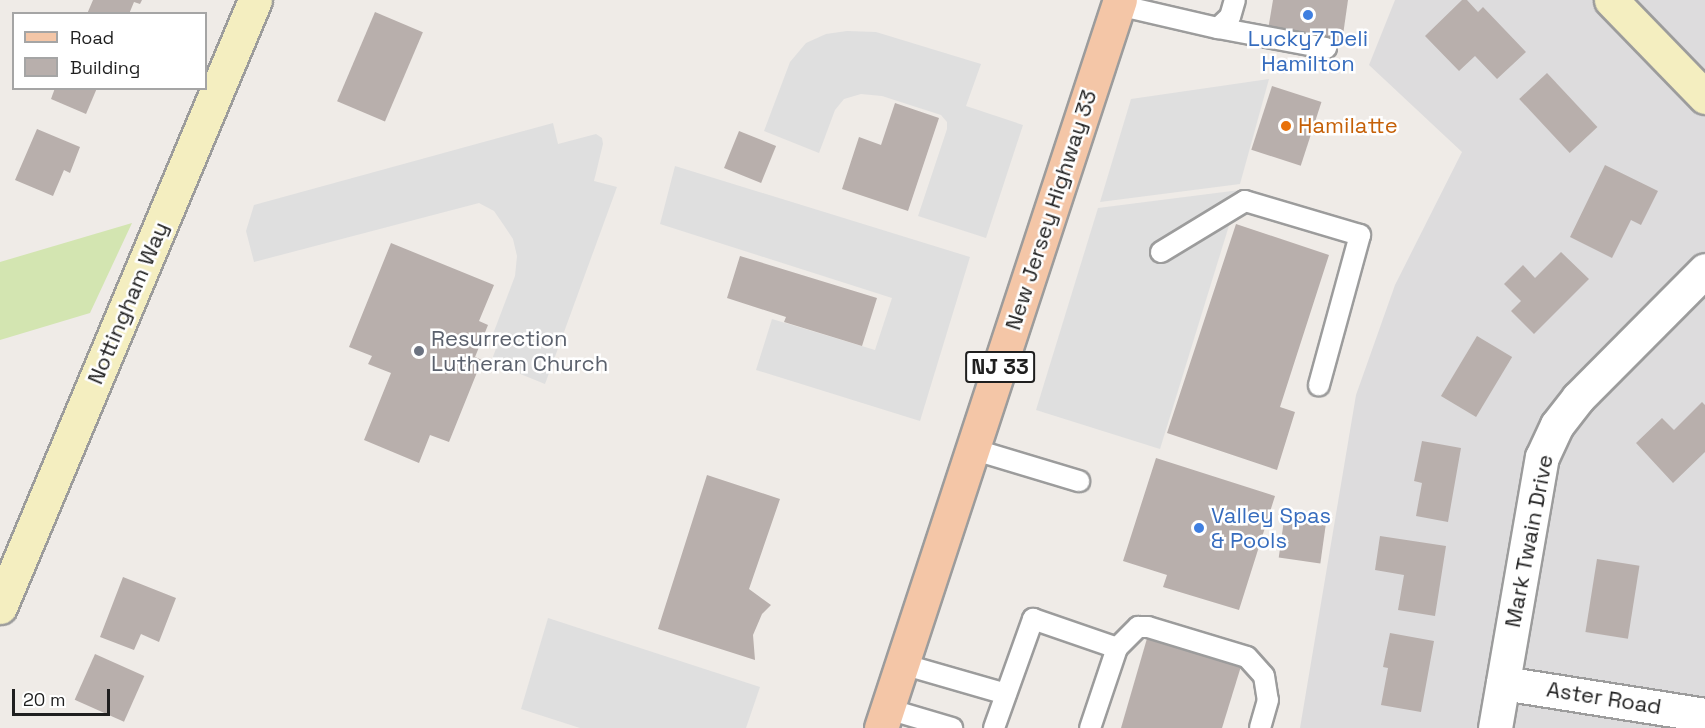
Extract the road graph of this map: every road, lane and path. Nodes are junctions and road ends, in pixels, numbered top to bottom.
1 (255, 0) edge
2 (1235, 0) edge
3 (1611, 0) edge
4 (1119, 3) edge
5 (1218, 28) junction
6 (1326, 48) dead end
7 (1705, 97) edge
8 (1161, 252) dead end
9 (1705, 270) edge
10 (1318, 385) dead end
11 (972, 449) junction
12 (1079, 481) dead end
13 (0, 607) edge
14 (1118, 648) junction
15 (902, 664) junction
16 (1503, 683) junction
17 (1006, 694) junction
18 (1705, 715) edge
19 (884, 718) edge
20 (952, 728) edge
21 (994, 728) edge
22 (1090, 728) edge
23 (1260, 728) edge
24 (1495, 728) edge

1 - 13 street, Nottingham Way
2 - 5 lane
3 - 7 street
4 - 5 lane
4 - 11 main road, New Jersey Highway 33 / NJ 33
5 - 6 lane
8 - 10 lane
9 - 16 street, Mark Twain Drive
11 - 12 lane
11 - 15 main road, New Jersey Highway 33 / NJ 33
14 - 17 lane
14 - 22 lane
14 - 23 lane
15 - 17 lane
15 - 19 main road, New Jersey Highway 33 / NJ 33
16 - 18 street, Aster Road
16 - 24 street, Mark Twain Drive
17 - 21 lane
19 - 20 lane

